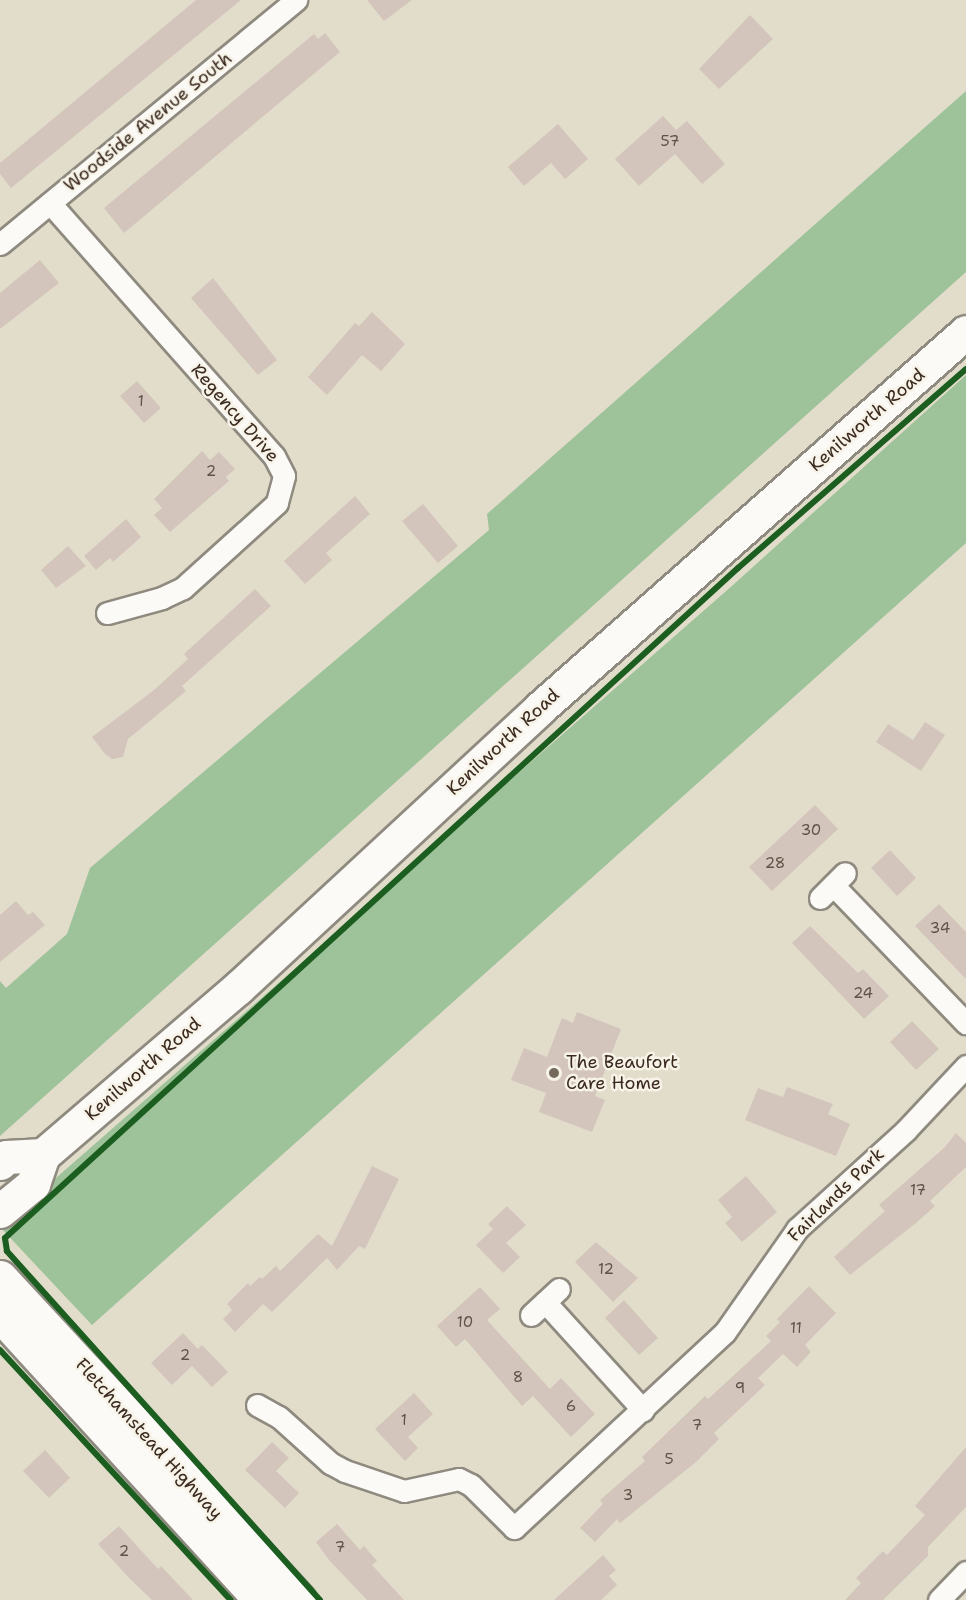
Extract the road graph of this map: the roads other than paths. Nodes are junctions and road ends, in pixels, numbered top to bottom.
1 (296, 0) edge
2 (50, 203) junction
3 (0, 244) edge
4 (966, 333) edge
5 (107, 612) dead end
6 (833, 885) dead end
7 (966, 1023) edge
8 (966, 1066) edge
9 (44, 1155) junction
10 (0, 1163) edge
11 (0, 1211) edge
12 (0, 1277) edge
13 (545, 1302) dead end
14 (0, 1315) edge
15 (257, 1405) dead end
16 (642, 1410) junction
17 (966, 1572) edge
18 (260, 1600) edge
19 (299, 1600) edge
20 (939, 1600) edge

1 - 2 street, Woodside Avenue South
2 - 3 street, Woodside Avenue South
2 - 5 street, Regency Drive
4 - 9 main road, Kenilworth Road
6 - 7 street
8 - 16 street, Fairlands Park
9 - 10 main road
9 - 11 main road, Kenilworth Road
12 - 19 main road, Fletchamstead Highway
13 - 16 street
14 - 18 main road, Fletchamstead Highway
15 - 16 street, Fairlands Park
17 - 20 street

